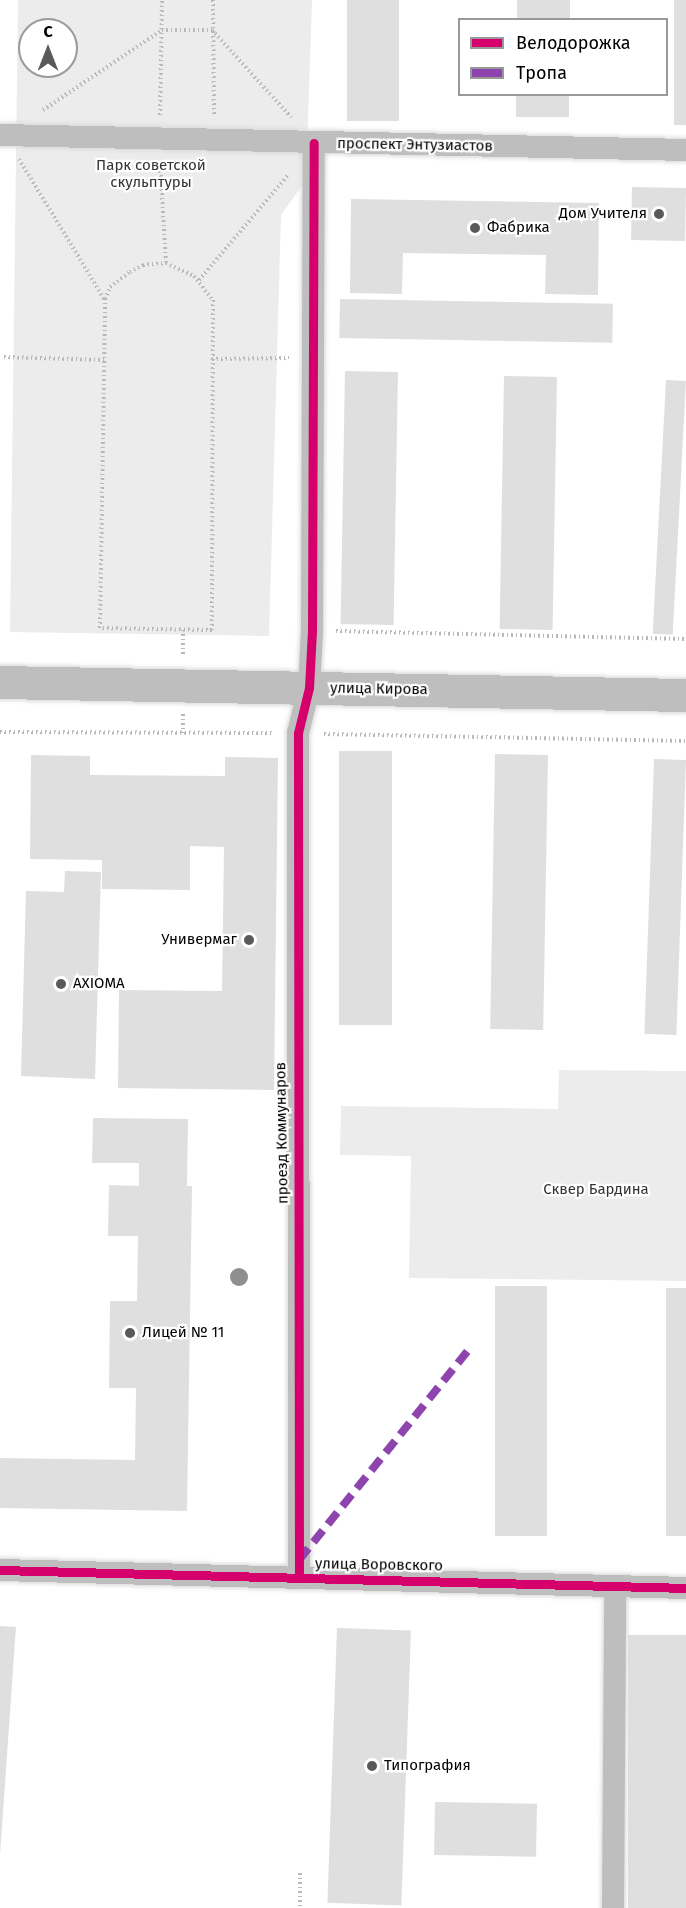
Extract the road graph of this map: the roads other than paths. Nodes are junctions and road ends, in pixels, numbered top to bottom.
1 (2, 135) edge
2 (314, 143) junction
3 (686, 150) edge
4 (0, 682) edge
5 (309, 688) junction
6 (686, 695) edge
7 (0, 1570) edge
8 (299, 1578) junction
9 (615, 1586) junction
10 (686, 1588) edge
11 (613, 1908) edge

1 - 2 street, проспект Энтузиастов
2 - 3 street, проспект Энтузиастов
2 - 5 street, проезд Коммунаров
4 - 5 main road, улица Кирова
5 - 6 main road, улица Кирова
5 - 8 street, проезд Коммунаров
7 - 8 street, улица Воровского
8 - 9 street, улица Воровского
9 - 10 street, улица Воровского
9 - 11 street

